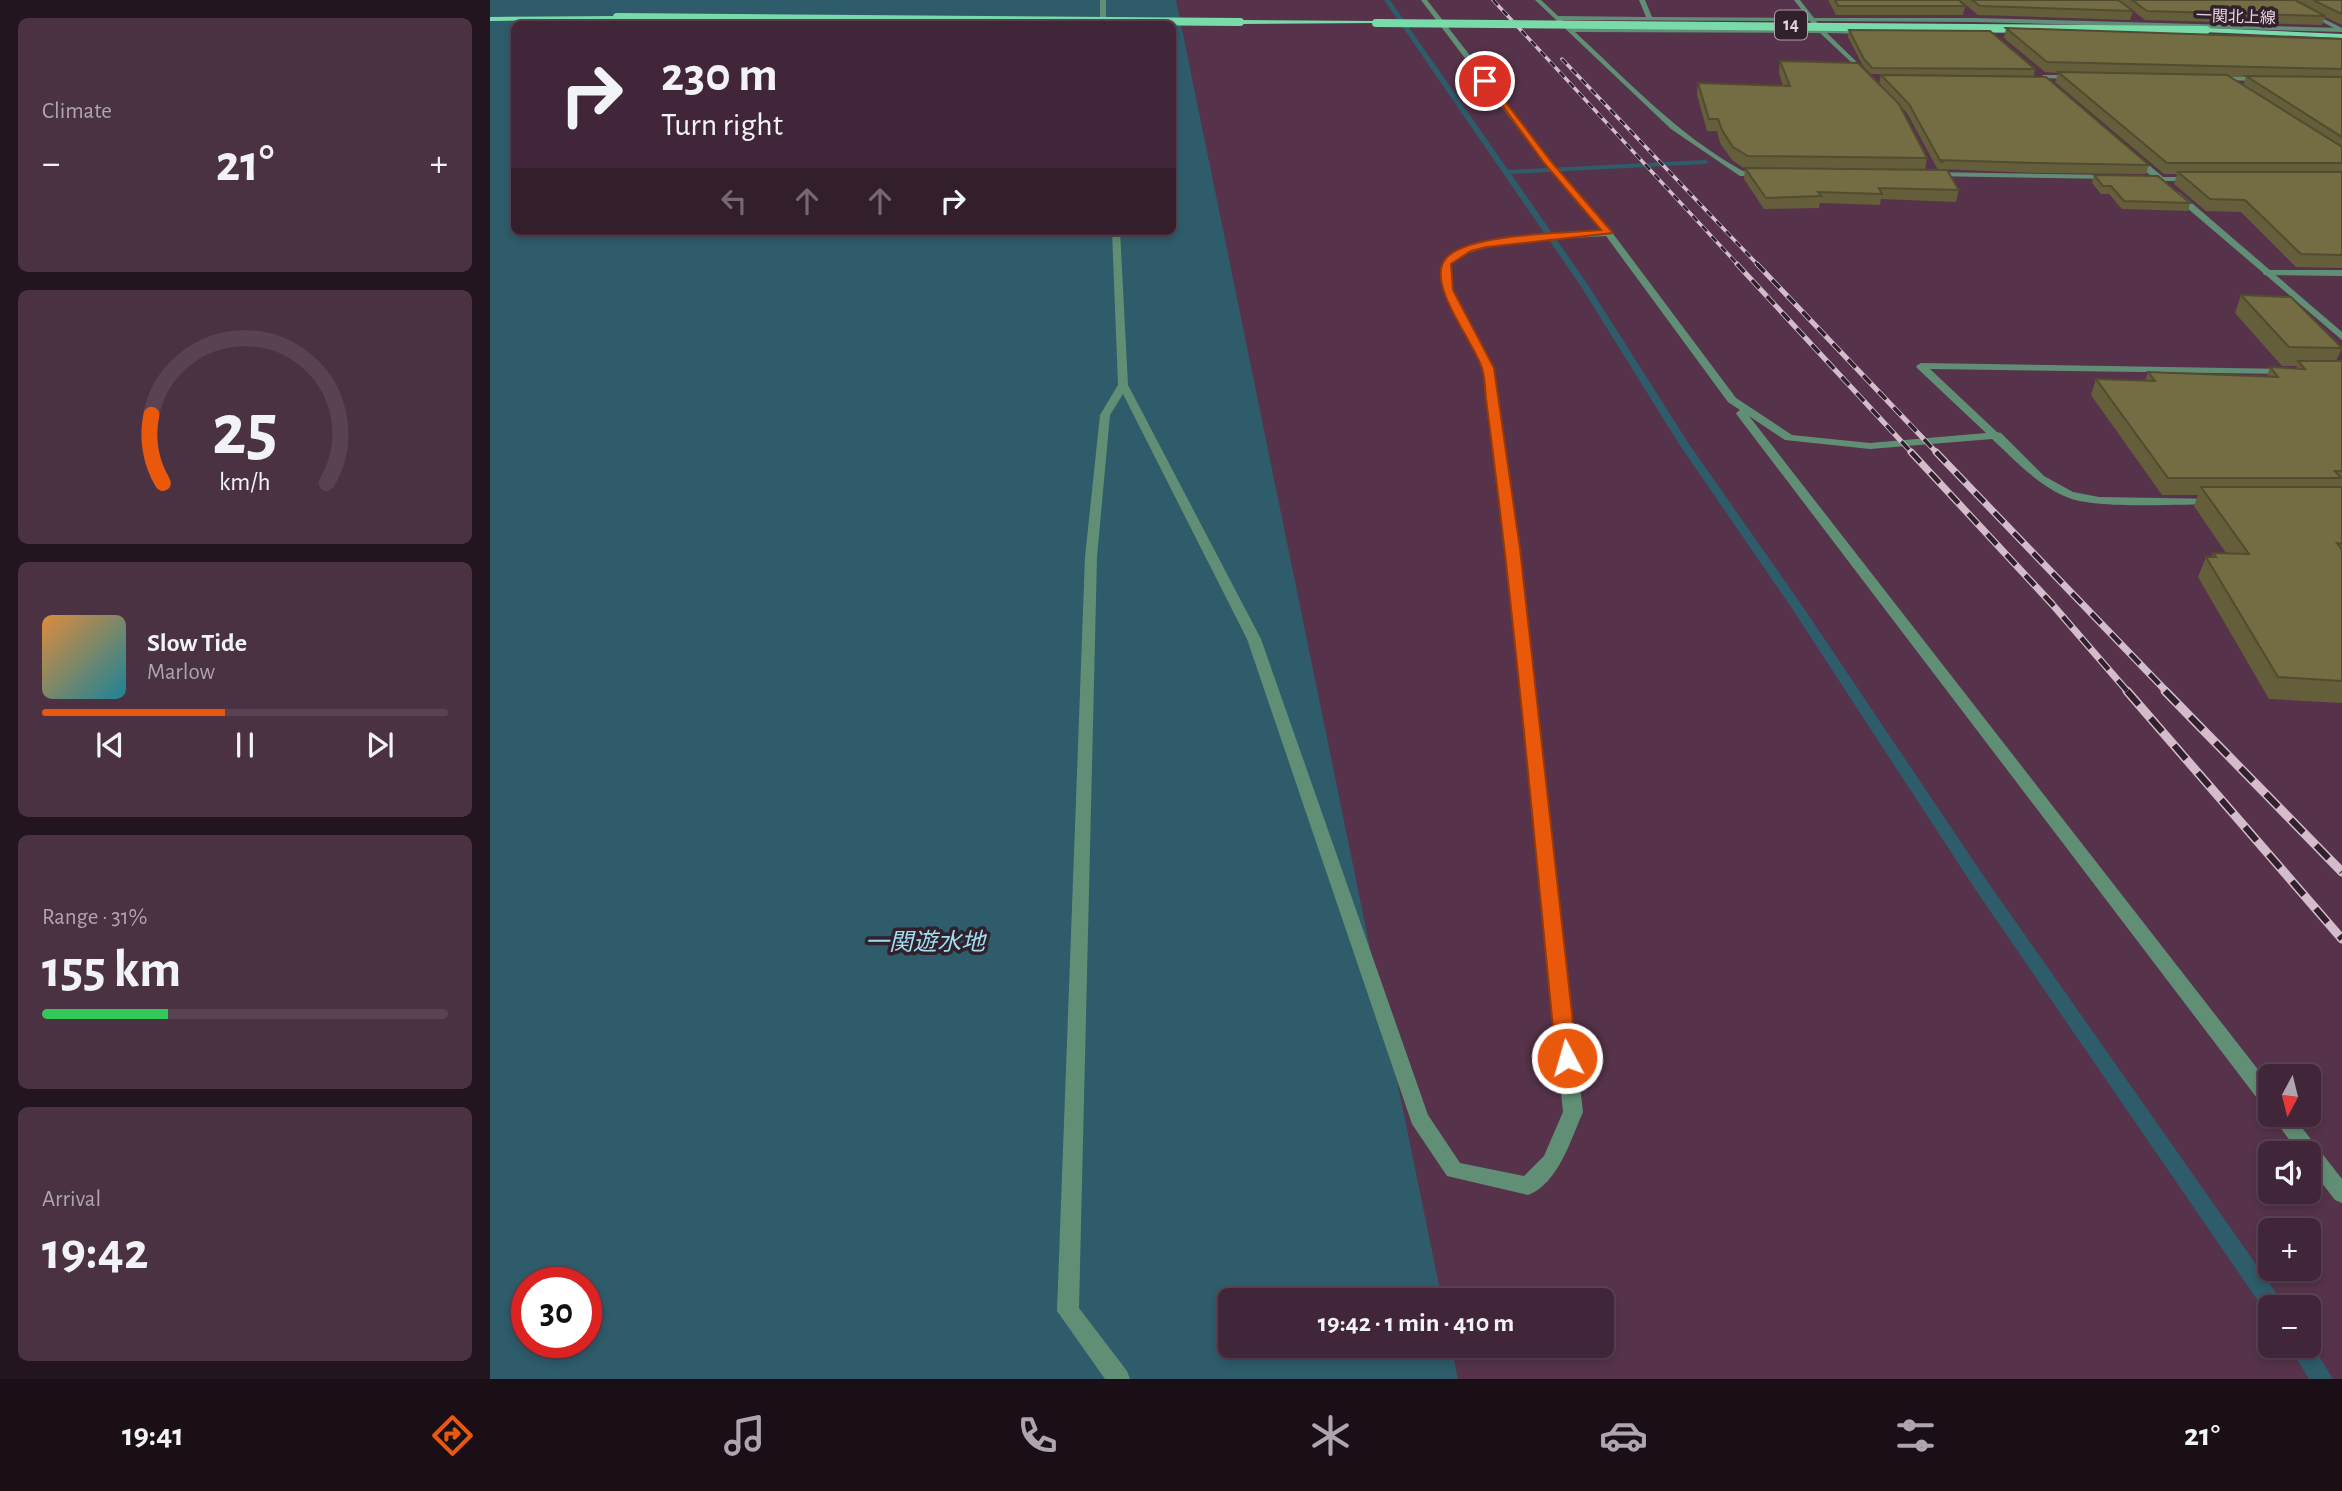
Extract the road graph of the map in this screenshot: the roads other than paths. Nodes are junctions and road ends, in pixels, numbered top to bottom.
1 (1103, 0) edge
2 (1424, 0) edge
3 (1538, 0) edge
4 (1642, 0) edge
5 (1797, 0) edge
6 (2282, 0) edge
7 (1968, 13) edge
8 (2132, 15) edge
9 (1556, 18) junction
10 (490, 19) edge
11 (1650, 19) junction
12 (1813, 19) junction
13 (1975, 20) junction
14 (1104, 21) edge
15 (1115, 21) edge
16 (1176, 21) edge
17 (2143, 23) junction
18 (1568, 30) junction
19 (2342, 30) edge
20 (1822, 32) junction
21 (1990, 32) junction
22 (2342, 36) edge
23 (1999, 39) edge
24 (2342, 44) edge
25 (2033, 68) edge
26 (2085, 77) edge
27 (2045, 79) junction
28 (2210, 79) edge
29 (2224, 79) junction
30 (2033, 80) edge
31 (2273, 80) edge
32 (2235, 86) edge
33 (1878, 87) edge
34 (2056, 89) edge
35 (2124, 148) edge
36 (1927, 162) edge
37 (1770, 174) edge
38 (1919, 174) edge
39 (1933, 174) junction
40 (2123, 177) edge
41 (2148, 178) edge
42 (2160, 179) junction
43 (2199, 179) edge
44 (1608, 233) junction
45 (1116, 235) edge
46 (2267, 273) junction
47 (2342, 273) edge
48 (2342, 337) edge
49 (2301, 371) edge
50 (1122, 385) junction
51 (1732, 400) junction
52 (1997, 435) junction
53 (2234, 501) edge
54 (2258, 1084) edge
55 (2290, 1127) edge
56 (2342, 1194) edge
57 (1119, 1379) edge

1 - 14 street
2 - 44 street
3 - 9 street
4 - 11 street
5 - 12 street
6 - 19 street
7 - 13 street
8 - 17 street
9 - 11 street
9 - 18 street
10 - 15 main road, 一関北上線 / 14, bridge
11 - 12 street
12 - 13 street
12 - 20 street
13 - 17 street
16 - 22 main road, 一関北上線 / 14, bridge
17 - 19 street
18 - 20 street
18 - 37 street
20 - 21 street
20 - 33 street
21 - 23 street
21 - 24 street
25 - 27 street
26 - 27 street
27 - 30 street
27 - 34 street
28 - 29 street
29 - 31 street
29 - 32 street
35 - 42 street
36 - 39 street
38 - 39 street
39 - 40 street
41 - 42 street
42 - 43 street
42 - 46 street
44 - 50 street
44 - 51 street
45 - 50 street
46 - 47 street
46 - 48 street
49 - 52 street
50 - 57 street
51 - 52 street
51 - 54 street
52 - 53 street
55 - 56 street

